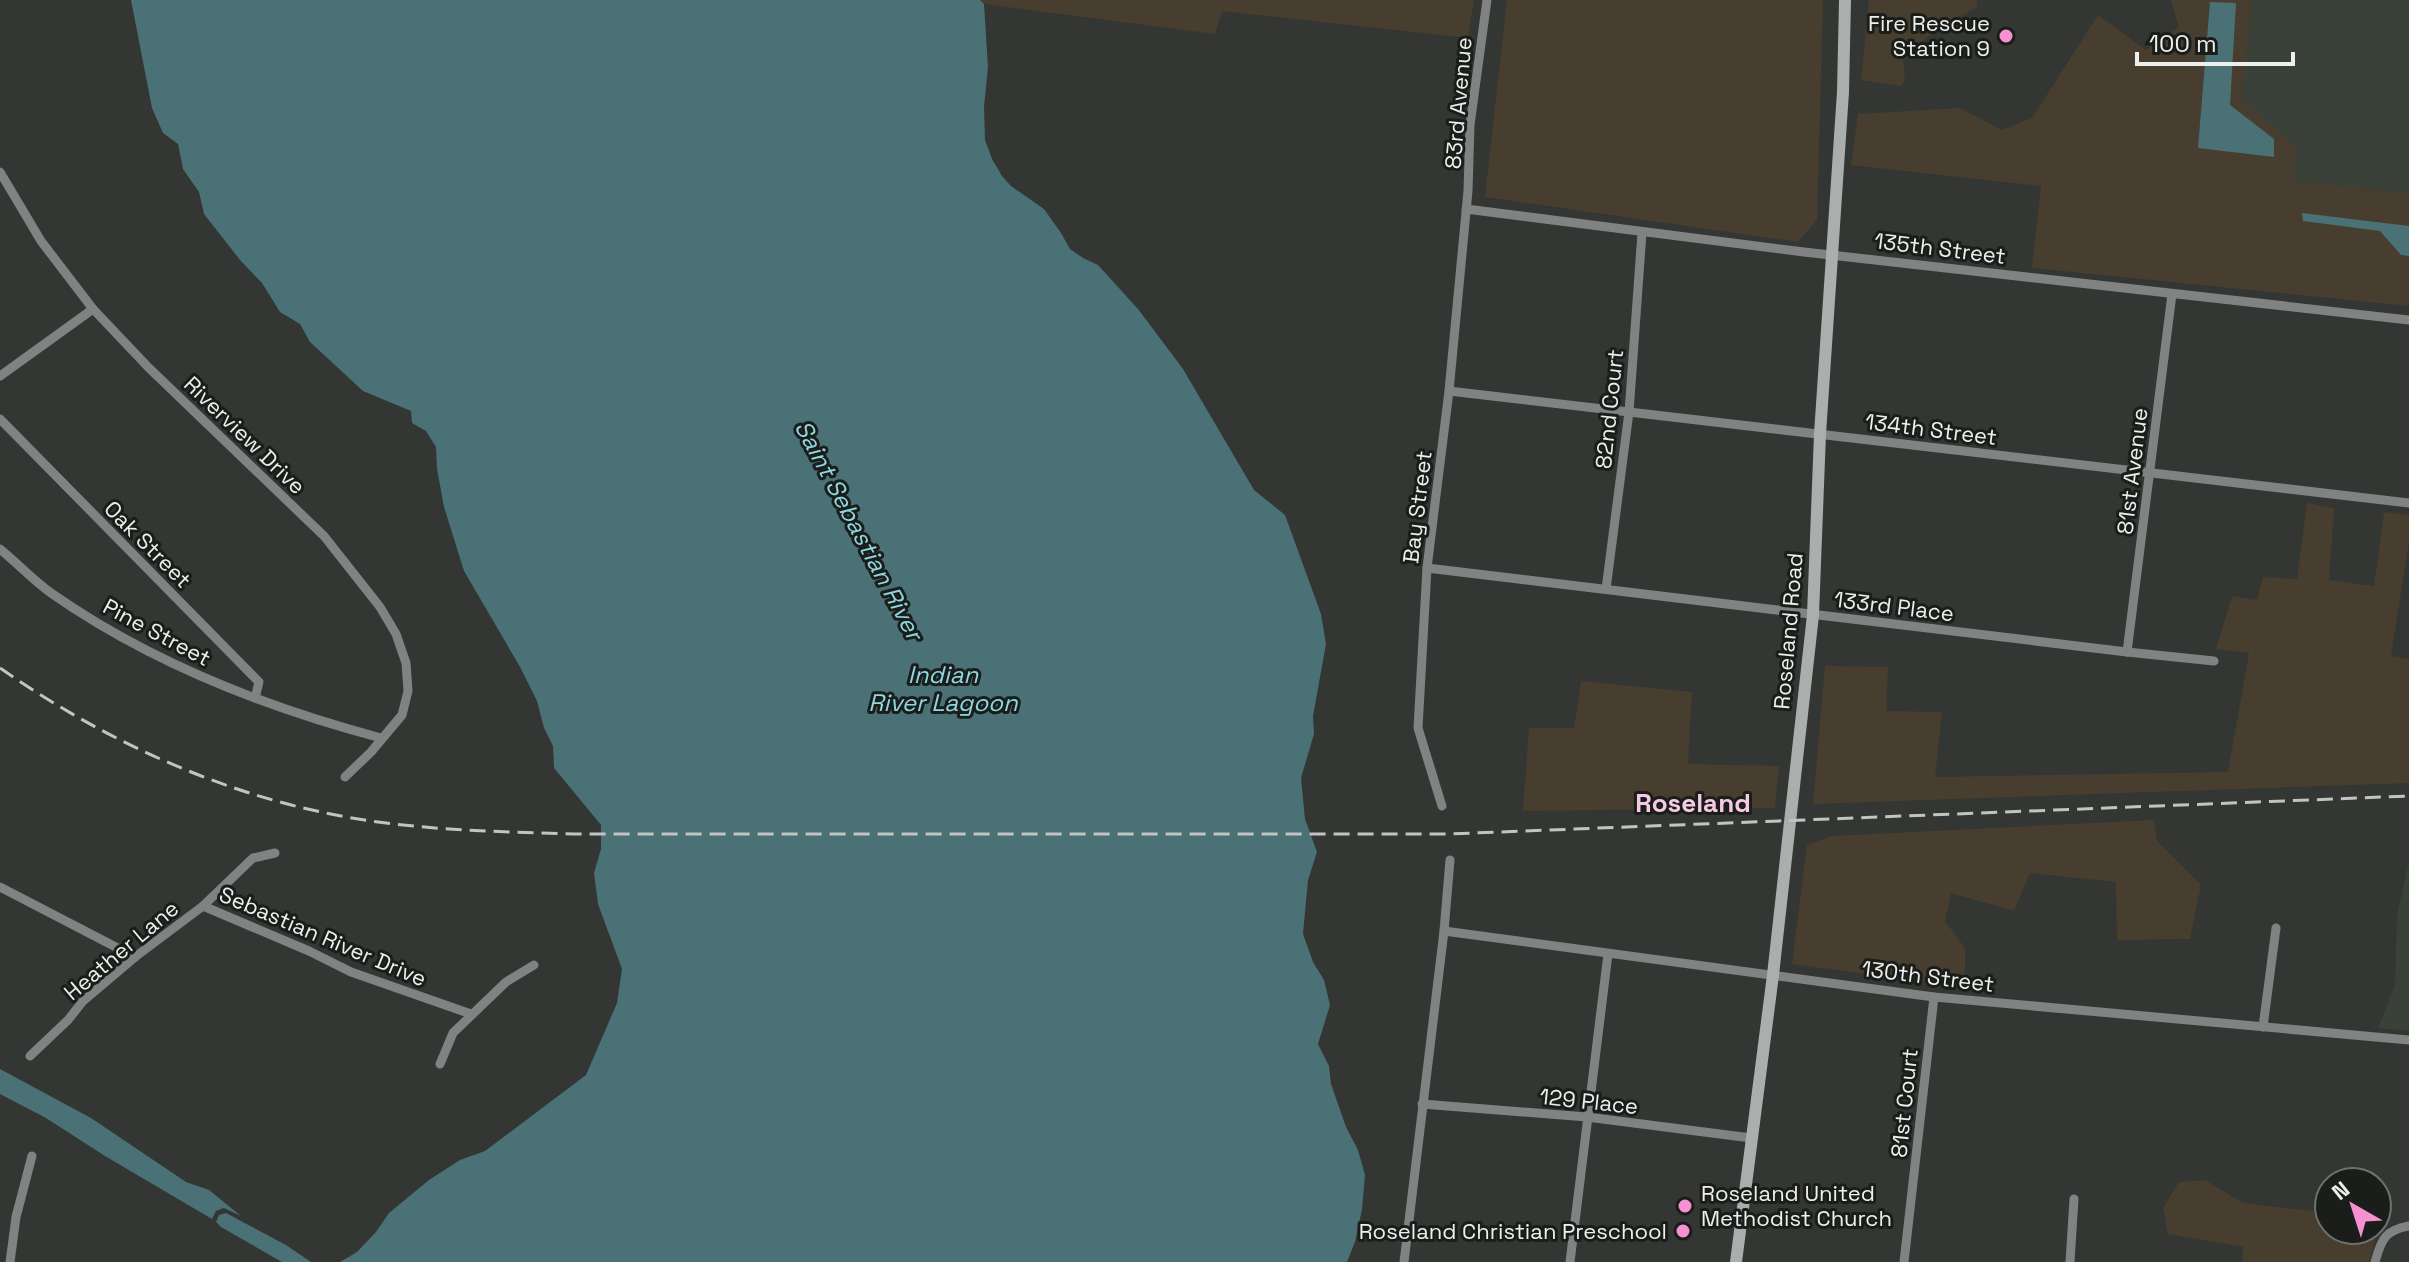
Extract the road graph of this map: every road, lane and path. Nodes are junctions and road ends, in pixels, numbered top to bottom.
1 (1487, 0) edge
2 (1845, 0) edge
3 (0, 172) edge
4 (1466, 209) junction
5 (1642, 233) junction
6 (1831, 255) junction
7 (2172, 294) junction
8 (93, 309) junction
9 (2409, 320) edge
10 (0, 376) edge
11 (1449, 391) junction
12 (1629, 412) junction
13 (0, 419) edge
14 (1820, 434) junction
15 (2150, 472) junction
16 (2409, 503) edge
17 (0, 549) edge
18 (1427, 568) junction
19 (1606, 589) junction
20 (1813, 615) junction
21 (2127, 652) junction
22 (2214, 661) dead end
23 (255, 698) junction
24 (381, 738) junction
25 (345, 777) dead end
26 (1442, 806) dead end
27 (275, 853) dead end
28 (1450, 860) dead end
29 (0, 887) edge
30 (203, 906) junction
31 (2276, 928) dead end
32 (1444, 931) junction
33 (1608, 954) junction
34 (135, 957) junction
35 (534, 965) dead end
36 (1773, 975) junction
37 (1934, 997) junction
38 (471, 1014) junction
39 (2263, 1027) junction
40 (2409, 1040) edge
41 (30, 1056) dead end
42 (440, 1064) dead end
43 (1422, 1104) junction
44 (1587, 1117) junction
45 (1751, 1138) junction
46 (32, 1156) dead end
47 (2074, 1199) dead end
48 (2409, 1226) edge
49 (10, 1262) edge
50 (1404, 1262) edge
51 (1570, 1262) edge
52 (1736, 1262) edge
53 (1904, 1262) edge
54 (2070, 1262) edge
55 (2375, 1262) edge

1 - 4 street, 83rd Avenue
2 - 6 main road, Roseland Road
3 - 8 street, Riverview Drive
4 - 5 street, 135th Street
4 - 11 street, Bay Street
5 - 6 street, 135th Street
5 - 12 street, 82nd Court
6 - 7 street, 135th Street
6 - 14 main road, Roseland Road
7 - 9 street, 135th Street
7 - 15 street, 81st Avenue
8 - 10 street
8 - 24 street, Riverview Drive
11 - 12 street, 134th Street
11 - 18 street, Bay Street
12 - 14 street, 134th Street
12 - 19 street, 82nd Court
13 - 23 street, Oak Street
14 - 15 street, 134th Street
14 - 20 main road, Roseland Road
15 - 16 street, 134th Street
15 - 21 street, 81st Avenue
17 - 23 street, Pine Street
18 - 19 street, 133rd Place
18 - 26 street, Bay Street
19 - 20 street, 133rd Place
20 - 21 street, 133rd Place
20 - 36 main road, Roseland Road
21 - 22 street, 133rd Place
23 - 24 street, Pine Street
24 - 25 street
27 - 30 street, Sebastian River Drive
28 - 32 street
29 - 34 street
30 - 34 street, Heather Lane
30 - 38 street, Sebastian River Drive
31 - 39 street
32 - 33 street, 130th Street
32 - 43 street
33 - 36 street, 130th Street
33 - 44 street
34 - 41 street, Heather Lane
35 - 38 street
36 - 37 street, 130th Street
36 - 45 main road, Roseland Road
37 - 39 street, 130th Street
37 - 53 street, 81st Court
38 - 42 street
39 - 40 street, 130th Street
43 - 44 street, 129 Place
43 - 50 street
44 - 45 street, 129 Place
44 - 51 street
45 - 52 main road, Roseland Road
46 - 49 street
47 - 54 street
48 - 55 street

